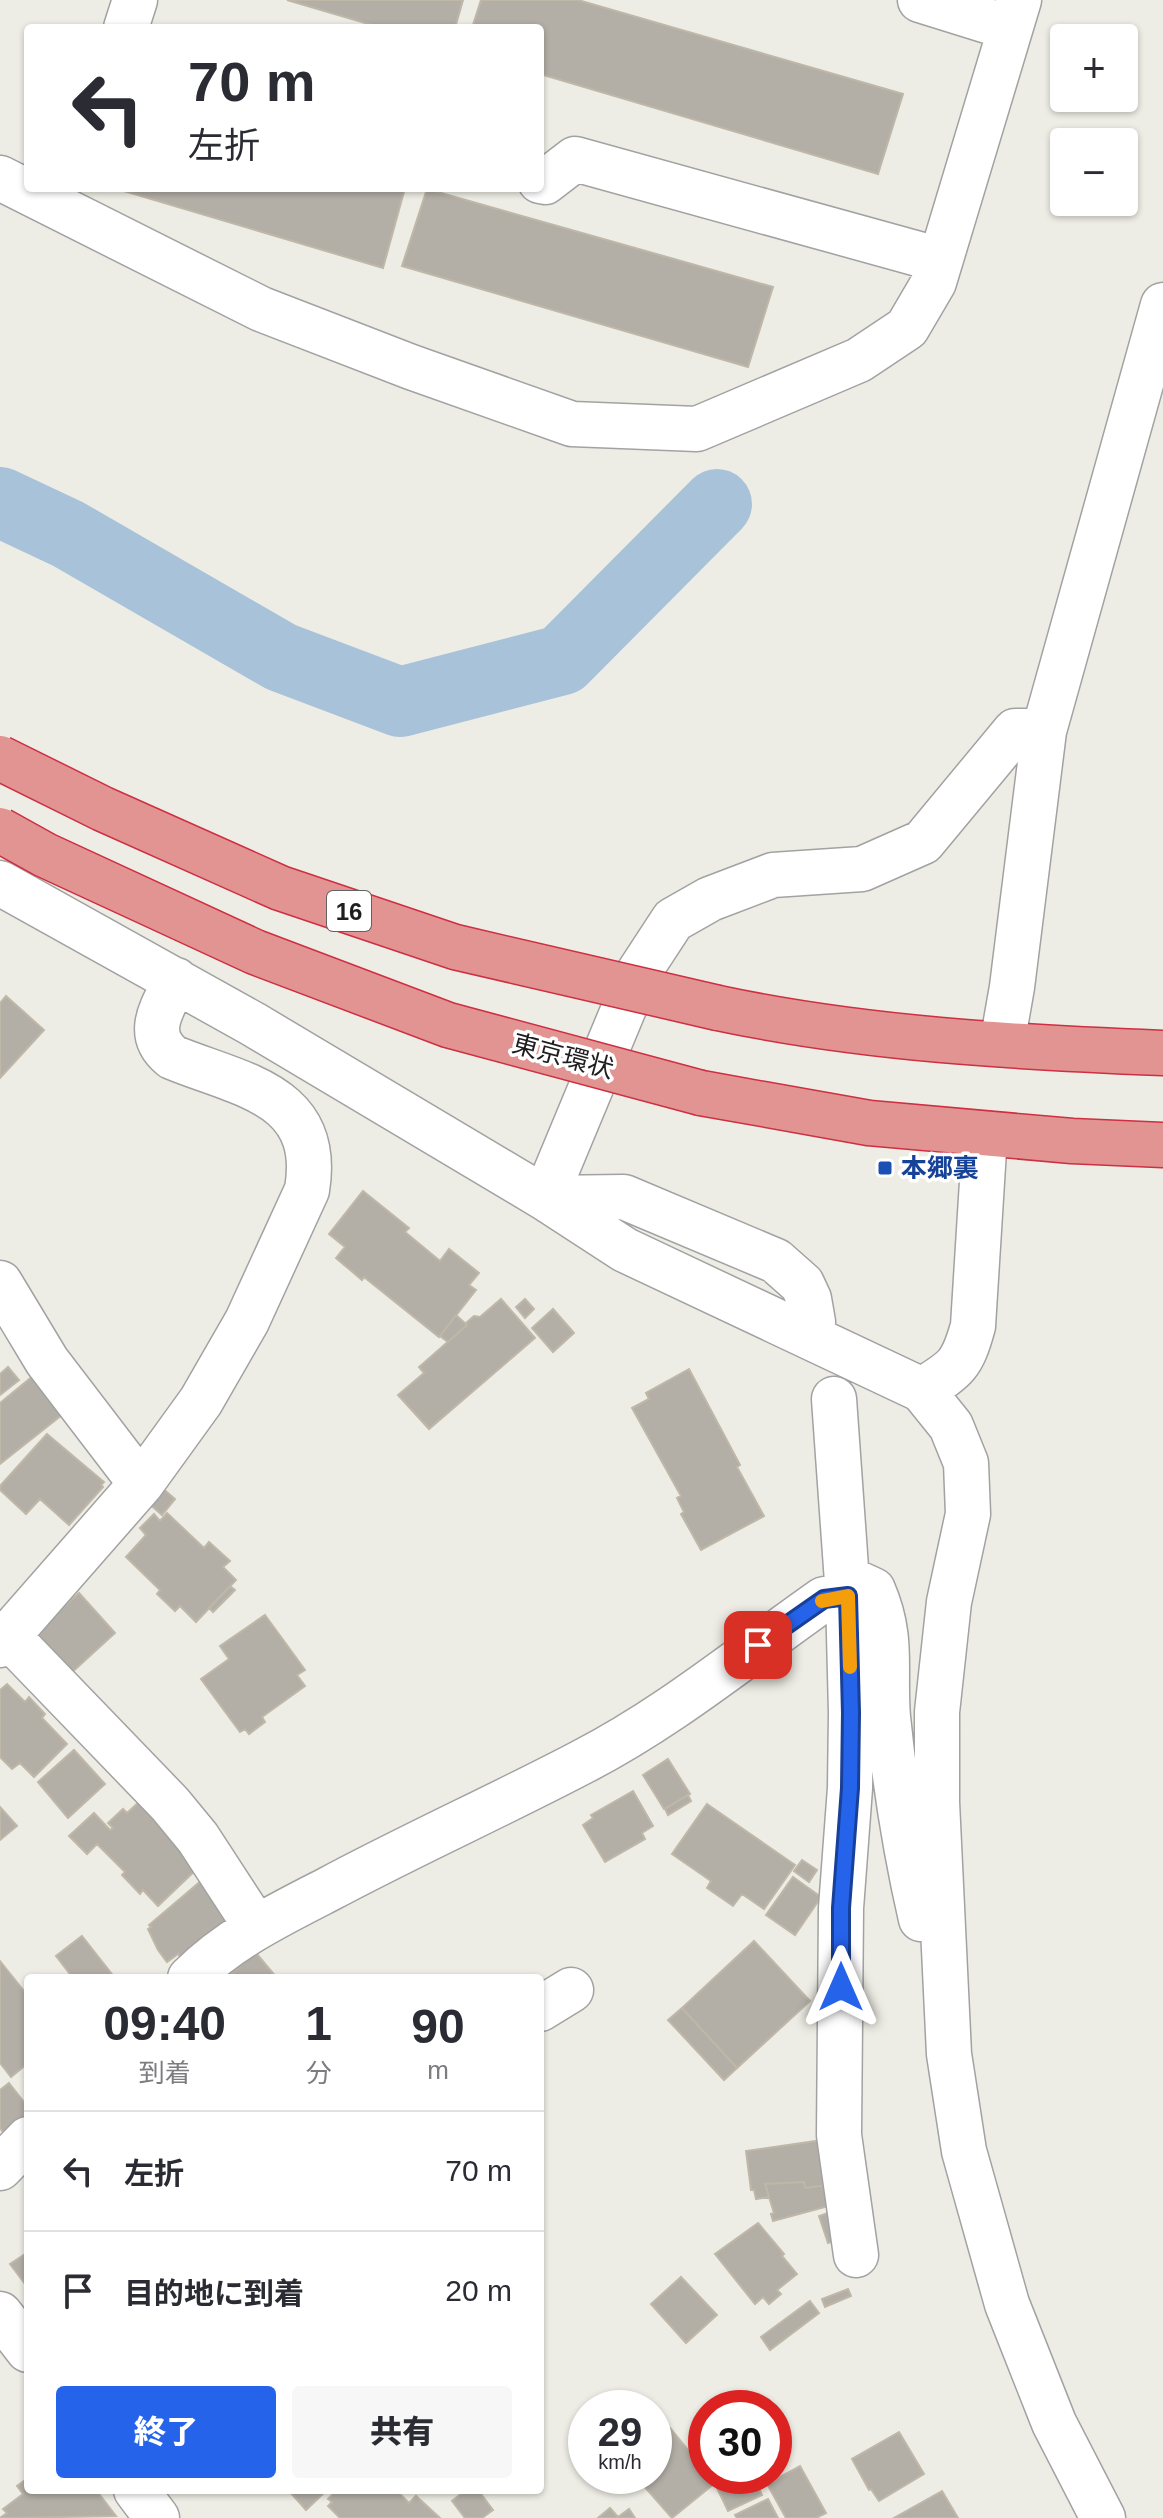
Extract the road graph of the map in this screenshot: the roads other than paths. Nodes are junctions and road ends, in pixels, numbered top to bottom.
1 (135, 0) edge
2 (920, 0) edge
3 (1014, 14) edge
4 (127, 24) edge
5 (0, 178) edge
6 (544, 182) edge
7 (24, 186) edge
8 (63, 198) edge
9 (940, 260) junction
10 (1163, 305) edge
11 (1044, 731) junction
12 (0, 758) edge
13 (0, 830) edge
14 (0, 883) edge
15 (176, 980) junction
16 (1002, 1044) junction
17 (1163, 1053) edge
18 (985, 1134) junction
19 (1163, 1145) edge
20 (545, 1198) junction
21 (0, 1283) edge
22 (813, 1322) dead end
23 (922, 1390) junction
24 (834, 1399) dead end
25 (141, 1484) junction
26 (848, 1587) junction
27 (4, 1640) edge
28 (256, 1927) junction
29 (945, 1964) junction
30 (194, 1974) edge
31 (24, 2143) edge
32 (0, 2168) edge
33 (856, 2255) dead end
34 (139, 2494) edge
35 (157, 2518) edge
36 (1103, 2518) edge

1 - 4 street
2 - 3 street
3 - 9 street
5 - 7 street
6 - 9 street
8 - 9 street
10 - 11 street
11 - 16 street
11 - 20 street
12 - 16 highway, 16, bridge
13 - 18 highway, 東京環状, bridge
14 - 15 street
15 - 20 street
15 - 25 street
16 - 17 highway, 16
18 - 19 highway, 東京環状
18 - 23 street
20 - 22 street
20 - 23 street
21 - 25 street
23 - 29 street
24 - 26 street
25 - 27 street
26 - 28 street
26 - 29 street
26 - 33 street
27 - 28 street
28 - 30 street
29 - 36 street
31 - 32 street
34 - 35 street

